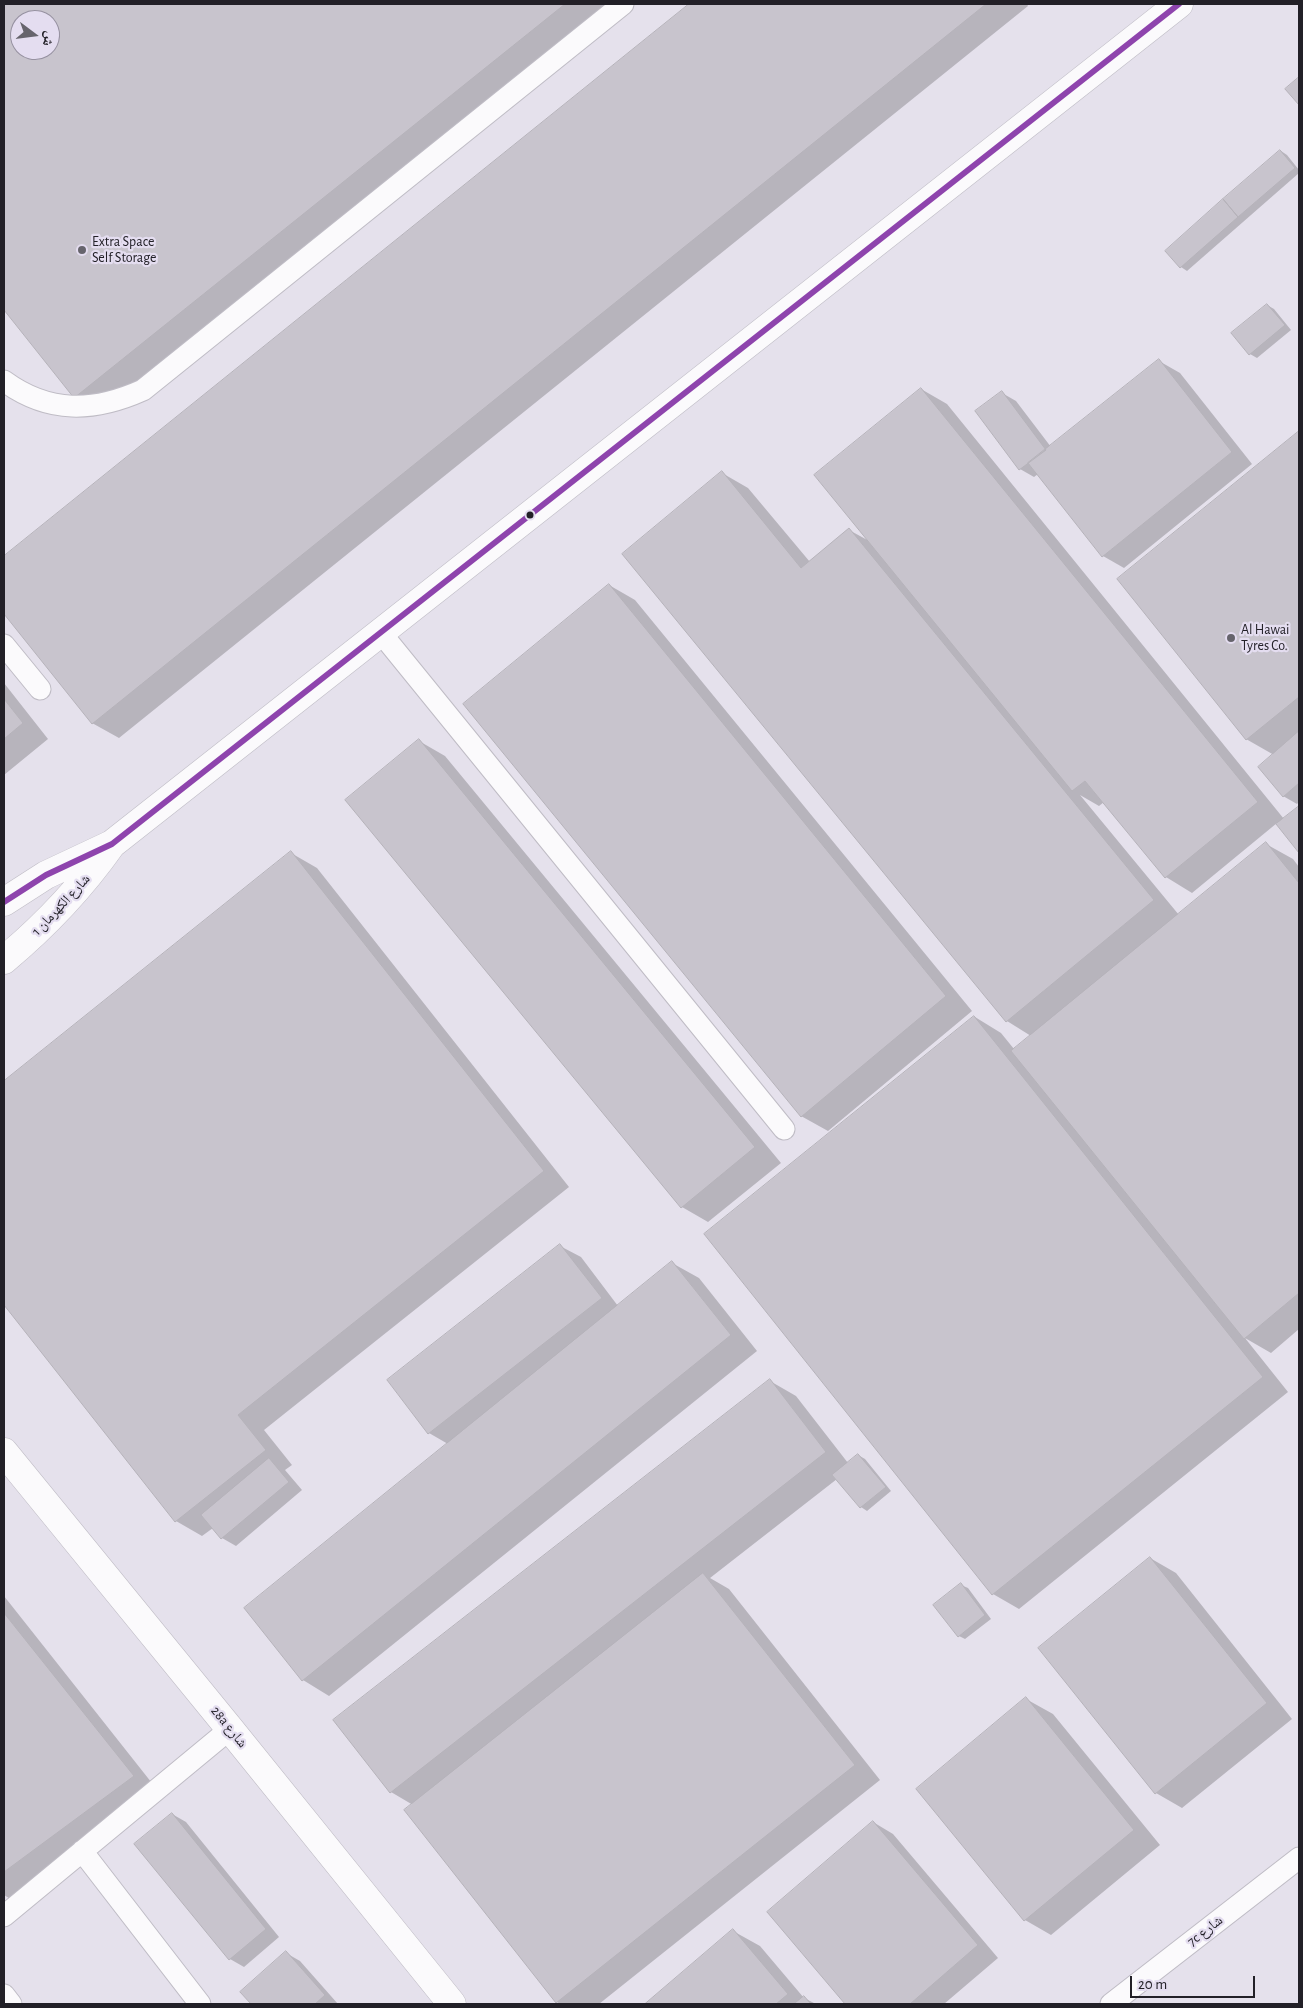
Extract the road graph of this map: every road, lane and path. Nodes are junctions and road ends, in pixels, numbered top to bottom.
1 (623, 4) edge
2 (1179, 4) edge
3 (4, 381) edge
4 (381, 632) junction
5 (4, 645) edge
6 (40, 689) dead end
7 (112, 844) junction
8 (4, 902) edge
9 (4, 960) edge
10 (784, 1129) dead end
11 (4, 1452) edge
12 (230, 1729) junction
13 (82, 1851) junction
14 (1299, 1858) edge
15 (4, 1916) edge
16 (4, 1995) edge
17 (12, 2004) edge
18 (200, 2004) edge
19 (452, 2004) edge
20 (1111, 2004) edge

1 - 3 lane
2 - 4 street, شارع الكهرمان 1
4 - 7 street, شارع الكهرمان 1
4 - 10 lane
5 - 6 lane
7 - 8 street, شارع الكهرمان 1
7 - 9 street, شارع الكهرمان 1
11 - 12 street, 28a شارع
12 - 13 lane
12 - 19 street, 28a شارع
13 - 15 lane
13 - 18 lane
14 - 20 lane, 7c شارع
16 - 17 lane

